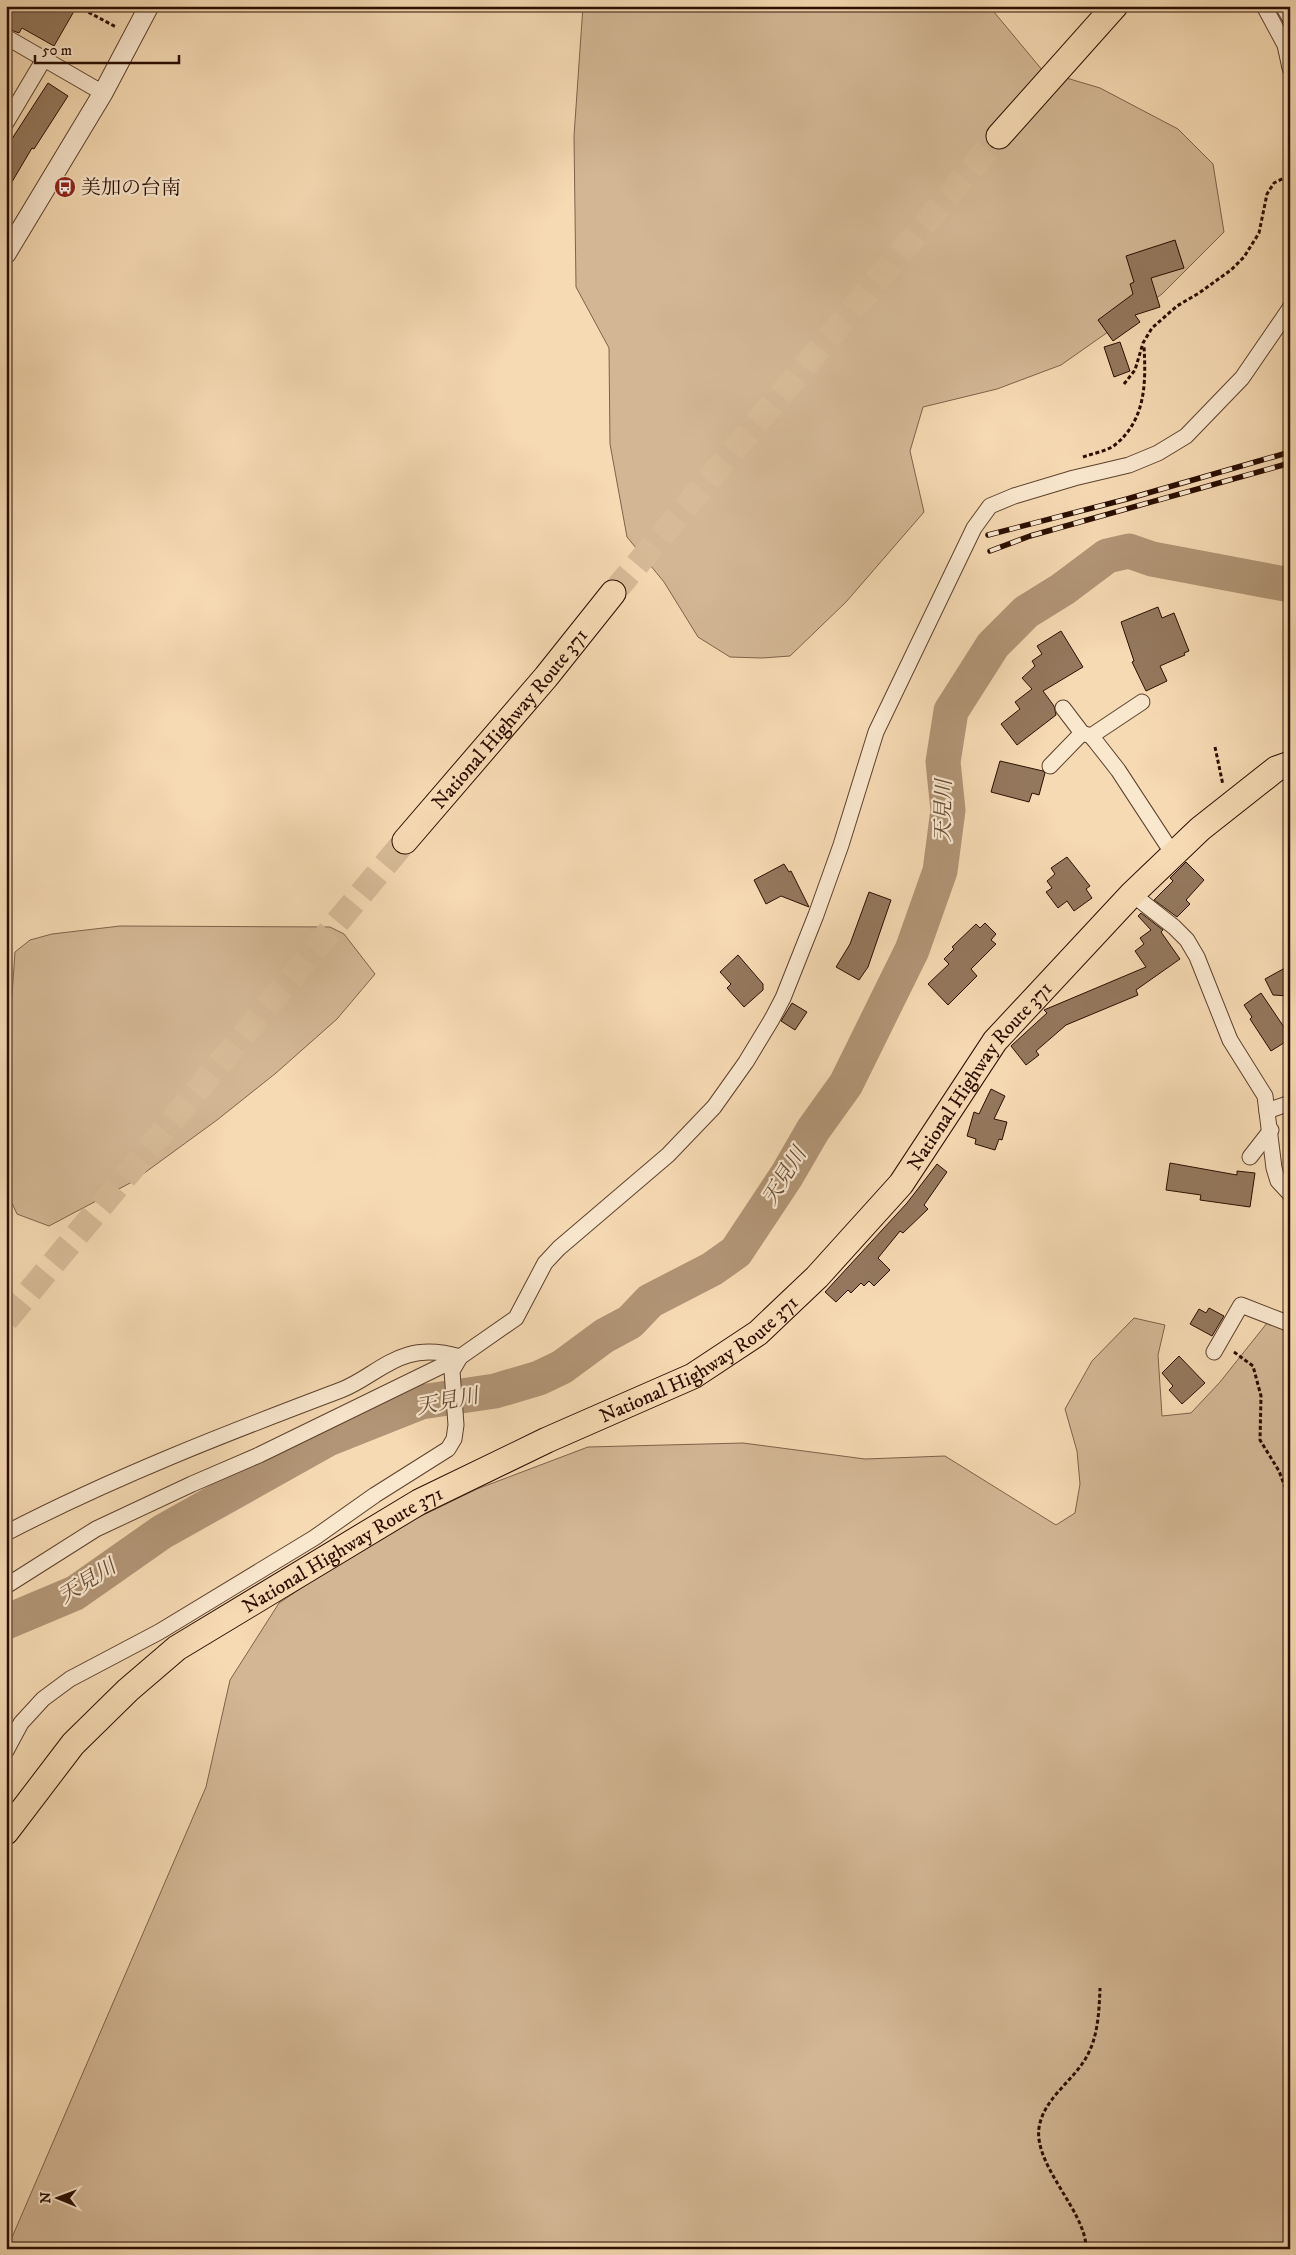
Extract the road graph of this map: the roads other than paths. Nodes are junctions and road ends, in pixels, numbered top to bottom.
1 (149, 6) edge
2 (1115, 6) edge
3 (1264, 6) edge
4 (1283, 6) edge
5 (1290, 18) edge
6 (6, 37) edge
7 (44, 59) junction
8 (1290, 68) edge
9 (103, 93) junction
10 (6, 124) edge
11 (999, 136) tunnel mouth
12 (6, 254) edge
13 (1290, 308) edge
14 (613, 593) tunnel mouth
15 (1142, 702) dead end
16 (1063, 708) dead end
17 (1087, 735) junction
18 (1290, 764) edge
19 (1050, 766) dead end
20 (405, 841) tunnel mouth
21 (1174, 854) junction
22 (1132, 894) junction
23 (1290, 1103) edge
24 (1267, 1111) junction
25 (1271, 1130) junction
26 (1250, 1157) dead end
27 (1290, 1194) edge
28 (1290, 1324) edge
29 (1217, 1347) road end
30 (460, 1357) junction
31 (6, 1533) edge
32 (6, 1586) edge
33 (6, 1751) edge
34 (6, 1832) edge

1 - 9 street
2 - 11 highway
3 - 8 street
4 - 5 street
6 - 7 street
7 - 9 street
7 - 10 street
9 - 12 street
13 - 30 street
14 - 20 highway, National Highway Route 371
15 - 17 street
16 - 17 street
17 - 19 street
17 - 21 street
18 - 21 highway, National Highway Route 371
21 - 22 highway, National Highway Route 371
22 - 24 street
22 - 34 highway, National Highway Route 371
23 - 24 street
24 - 25 street
25 - 26 street
25 - 27 street
28 - 29 street
30 - 31 street
30 - 32 street
30 - 33 street

